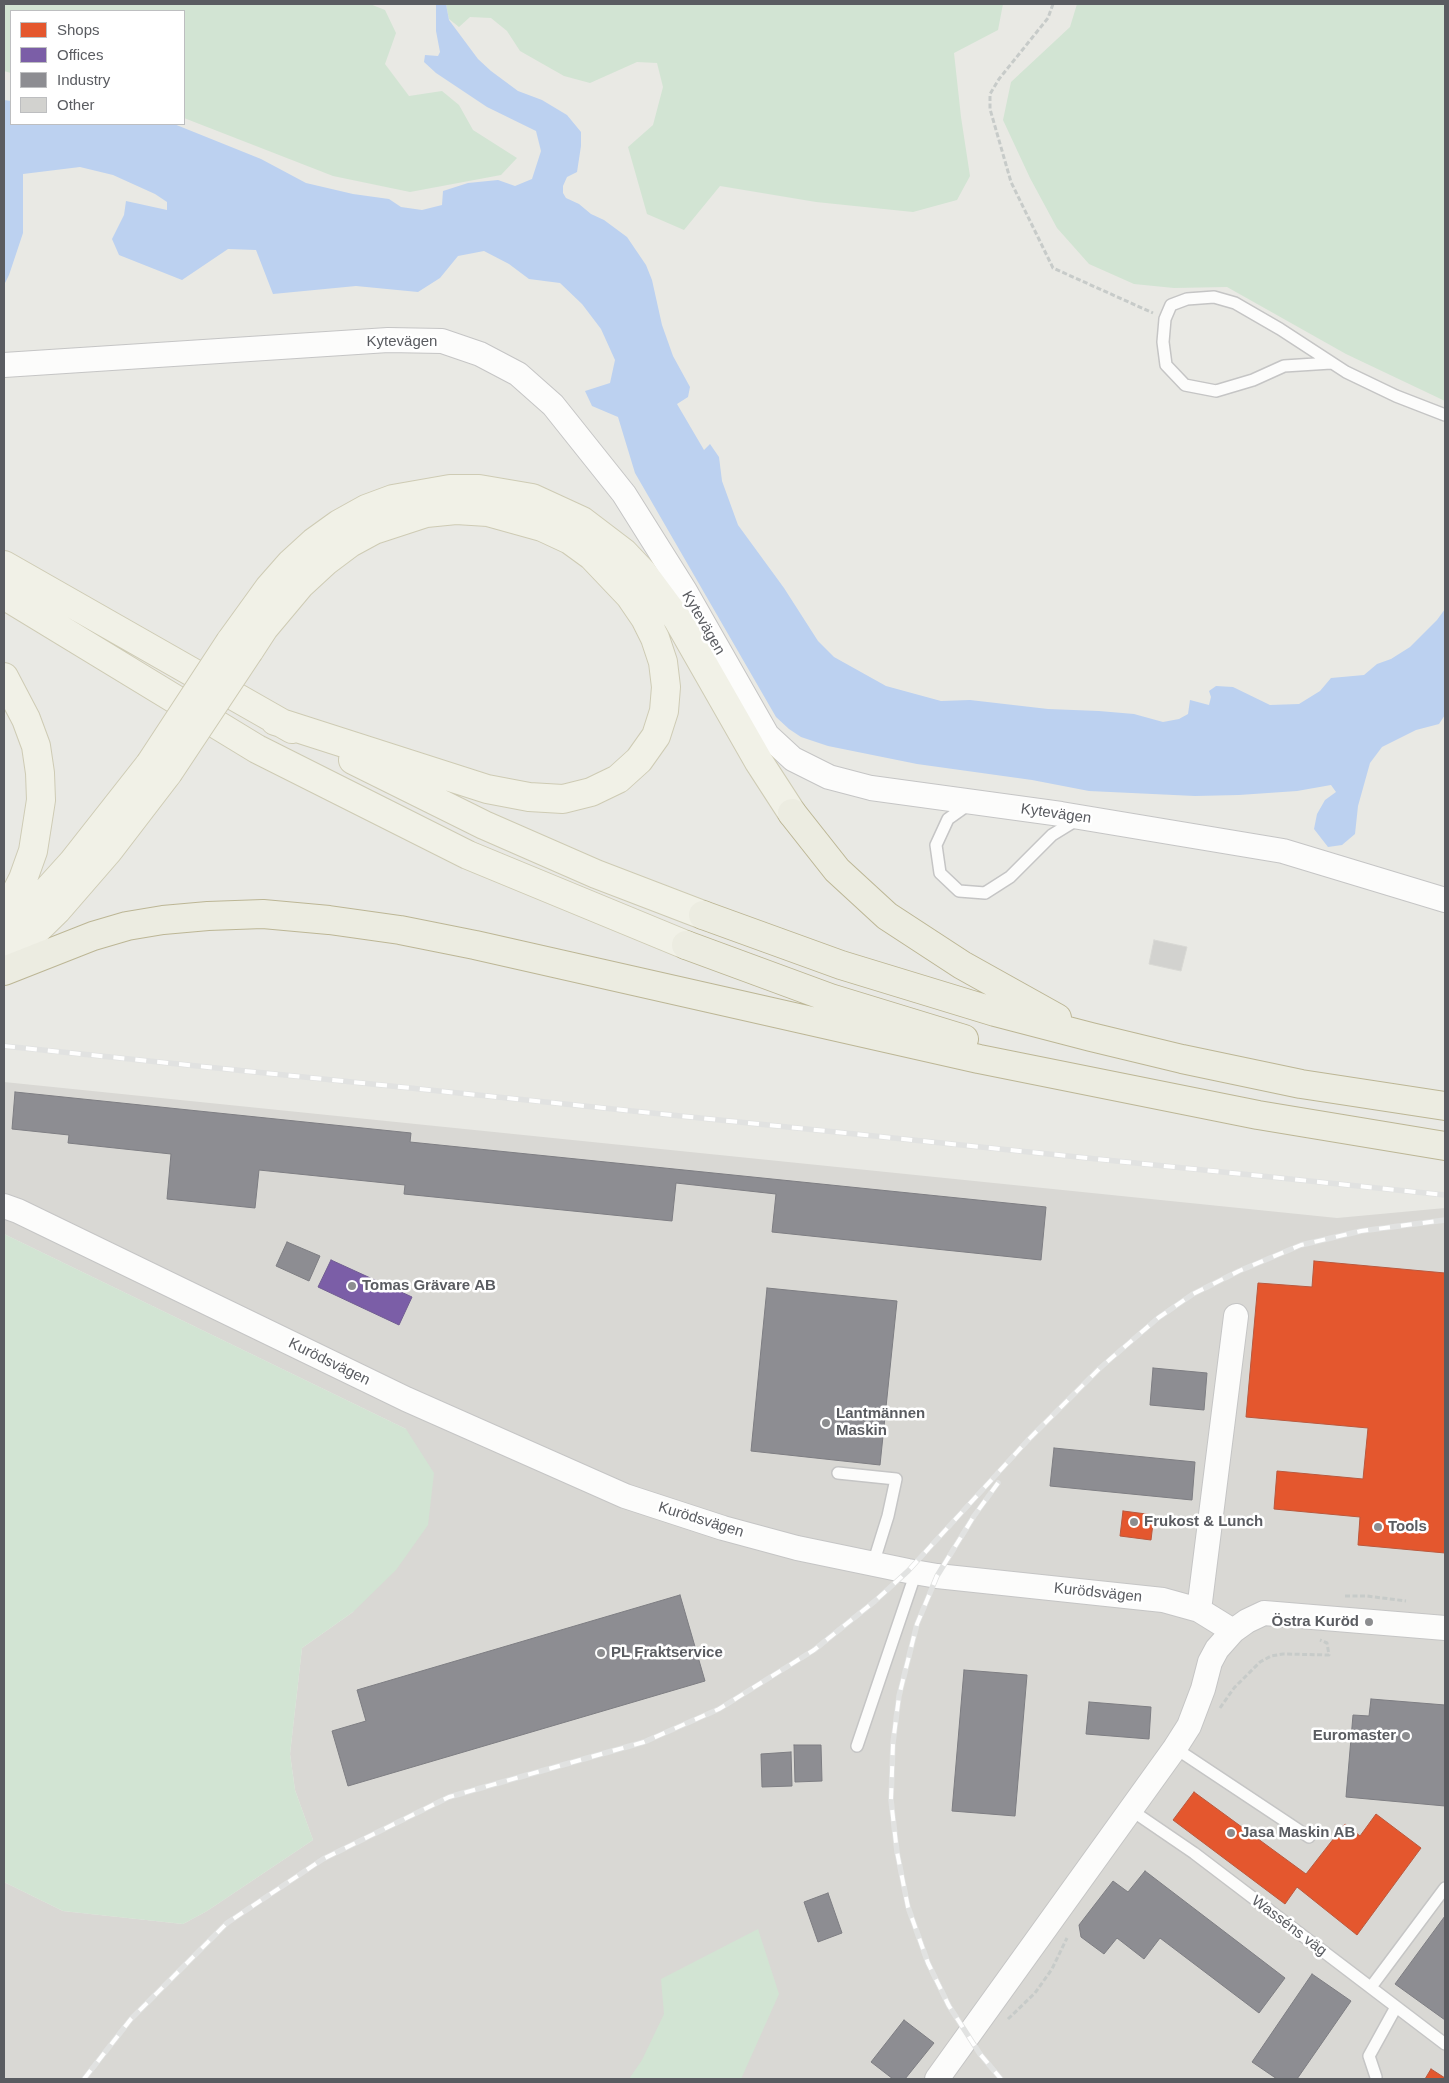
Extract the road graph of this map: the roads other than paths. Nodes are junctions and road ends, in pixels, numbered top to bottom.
1 (1331, 363) junction
2 (4, 365) edge
3 (1445, 414) edge
4 (4, 565) edge
5 (4, 595) edge
6 (240, 647) junction
7 (4, 677) edge
8 (275, 721) junction
9 (159, 768) junction
10 (970, 803) junction
11 (792, 813) joint
12 (1081, 818) junction
13 (1445, 900) edge
14 (703, 915) joint
15 (4, 916) edge
16 (4, 934) edge
17 (686, 945) joint
18 (4, 962) edge
19 (4, 971) edge
20 (1091, 1037) junction
21 (1171, 1097) junction
22 (1445, 1106) edge
23 (1445, 1146) edge
24 (4, 1206) edge
25 (1236, 1316) dead end
26 (838, 1473) dead end
27 (873, 1564) junction
28 (916, 1572) junction
29 (1199, 1610) junction
30 (1445, 1628) edge
31 (1234, 1631) junction
32 (858, 1746) dead end
33 (1175, 1748) junction
34 (1130, 1810) junction
35 (1309, 1837) dead end
36 (1445, 1888) edge
37 (1370, 1987) junction
38 (1396, 2007) junction
39 (1445, 2044) edge
40 (1376, 2077) dead end
41 (938, 2079) edge

1 - 1 lane
1 - 3 lane
2 - 10 street, Kytevägen
4 - 8 main road
5 - 17 main road
6 - 8 main road
6 - 9 main road, bridge
6 - 11 main road
7 - 15 main road
8 - 14 main road
9 - 16 main road
9 - 18 main road
10 - 12 street, Kytevägen
10 - 12 lane
11 - 20 highway
12 - 13 street, Kytevägen
14 - 20 highway
17 - 21 highway
19 - 21 highway
20 - 22 highway
21 - 23 highway
24 - 27 street, Kurödsvägen
25 - 29 street
26 - 27 lane
27 - 28 street, Kurödsvägen
28 - 29 street, Kurödsvägen
28 - 32 lane
29 - 31 street, Kurödsvägen
30 - 31 street
31 - 33 street
33 - 34 street
33 - 35 lane
34 - 37 lane, Wasséns väg
34 - 41 street
36 - 37 lane
37 - 38 lane, Wasséns väg
38 - 39 lane, Wasséns väg
38 - 40 lane

